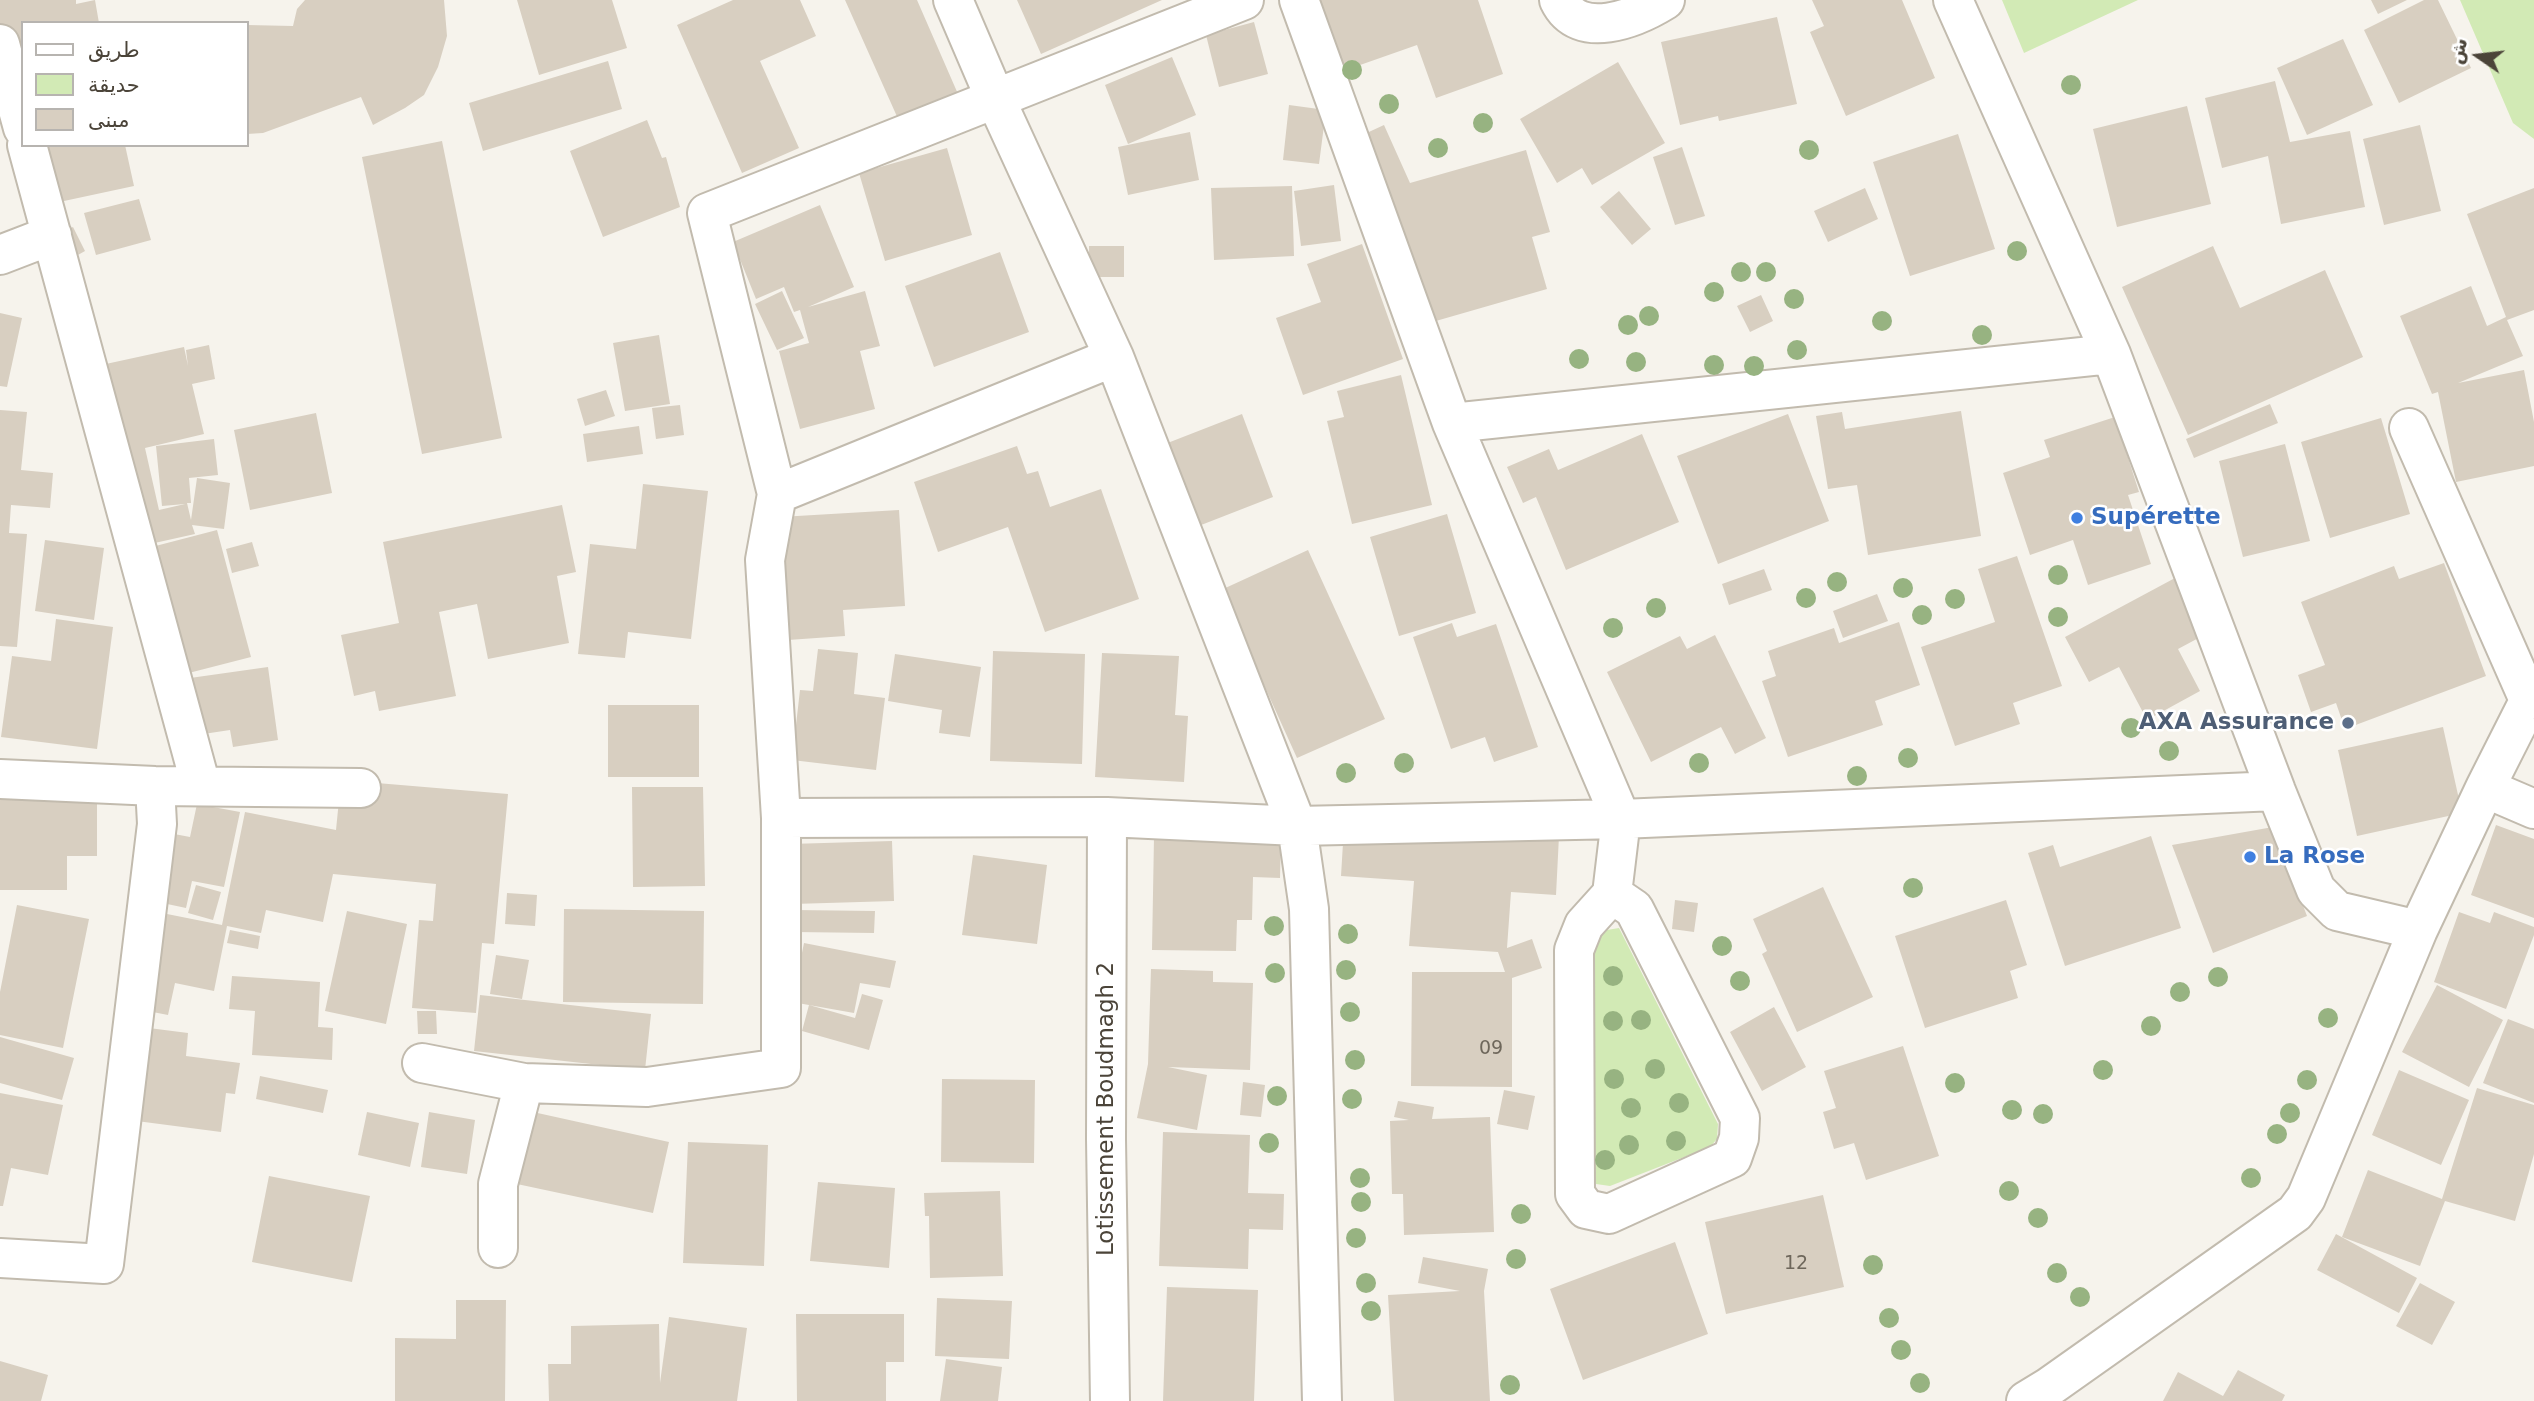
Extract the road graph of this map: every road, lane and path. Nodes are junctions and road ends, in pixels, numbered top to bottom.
1 (953, 0) edge
2 (1244, 0) edge
3 (1299, 0) edge
4 (1559, 0) edge
5 (1665, 0) edge
6 (1954, 0) edge
7 (0, 44) edge
8 (995, 98) junction
9 (21, 121) edge
10 (28, 147) edge
11 (52, 235) junction
12 (0, 254) edge
13 (2110, 354) junction
14 (1114, 357) junction
15 (1452, 423) junction
16 (2409, 428) dead end
17 (777, 494) junction
18 (2532, 696) edge
19 (0, 779) edge
20 (155, 786) junction
21 (201, 786) junction
22 (361, 788) dead end
23 (2485, 788) junction
24 (2276, 791) junction
25 (2534, 809) edge
26 (1107, 817) junction
27 (781, 818) junction
28 (1620, 819) junction
29 (1297, 826) junction
30 (1612, 894) junction
31 (2418, 930) junction
32 (422, 1063) dead end
33 (524, 1083) junction
34 (498, 1248) dead end
35 (0, 1258) edge
36 (1110, 1401) edge
37 (1322, 1401) edge
38 (2026, 1401) edge

1 - 8 street
2 - 8 street
3 - 15 street
4 - 5 street
6 - 13 street
7 - 9 street
8 - 14 street
8 - 17 street
10 - 11 street
11 - 12 street
11 - 21 street
13 - 15 street
13 - 24 street
14 - 17 street
14 - 29 street
15 - 28 street
16 - 18 street
17 - 27 street
18 - 23 street
19 - 20 street
20 - 21 street
20 - 35 street
21 - 22 street
23 - 25 street
23 - 31 street
24 - 28 street
24 - 31 street
26 - 27 street
26 - 29 street
26 - 36 street, Lotissement Boudmagh 2
27 - 33 street
28 - 29 street
28 - 30 street
29 - 37 street
30 - 30 street
31 - 38 street
32 - 33 street
33 - 34 street

